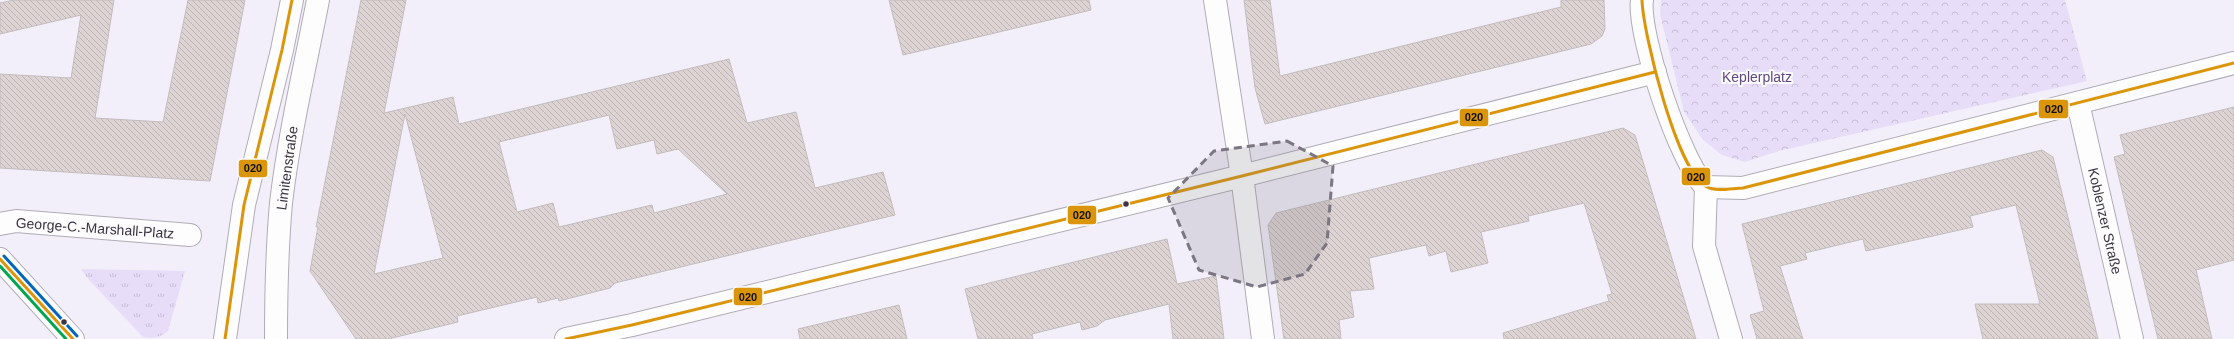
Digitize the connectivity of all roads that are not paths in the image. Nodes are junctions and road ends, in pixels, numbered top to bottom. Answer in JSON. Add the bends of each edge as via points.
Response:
{"nodes":[{"id":1,"x":292,"y":0,"type":"edge"},
{"id":2,"x":318,"y":0,"type":"edge"},
{"id":3,"x":1215,"y":0,"type":"edge"},
{"id":4,"x":1642,"y":0,"type":"edge"},
{"id":5,"x":2234,"y":63,"type":"edge"},
{"id":6,"x":1655,"y":72,"type":"junction"},
{"id":7,"x":2078,"y":103,"type":"junction"},
{"id":8,"x":1242,"y":176,"type":"junction"},
{"id":9,"x":1706,"y":187,"type":"junction"},
{"id":10,"x":0,"y":224,"type":"edge"},
{"id":11,"x":190,"y":235,"type":"dead end"},
{"id":12,"x":0,"y":260,"type":"edge"},
{"id":13,"x":73,"y":339,"type":"edge"},
{"id":14,"x":225,"y":339,"type":"edge"},
{"id":15,"x":276,"y":339,"type":"edge"},
{"id":16,"x":566,"y":339,"type":"edge"},
{"id":17,"x":1263,"y":339,"type":"edge"},
{"id":18,"x":1731,"y":339,"type":"edge"},
{"id":19,"x":2132,"y":339,"type":"edge"}],
"edges":[{"from":1,"to":14,"type":"street","via":[[244,205]]},
{"from":2,"to":15,"type":"street","name":"Limitenstraße","via":[[291,138],[282,203],[276,274]]},
{"from":3,"to":8,"type":"street"},
{"from":4,"to":6,"type":"street","via":[[1644,27]]},
{"from":5,"to":7,"type":"street"},
{"from":6,"to":8,"type":"street"},
{"from":6,"to":9,"type":"street","via":[[1678,141],[1699,181]]},
{"from":7,"to":9,"type":"street","via":[[1743,188]]},
{"from":7,"to":19,"type":"street","name":"Koblenzer Straße"},
{"from":8,"to":16,"type":"street"},
{"from":8,"to":17,"type":"street"},
{"from":9,"to":18,"type":"street","via":[[1704,246]]},
{"from":10,"to":11,"type":"street","name":"George-C.-Marshall-Platz","via":[[16,222]]},
{"from":12,"to":13,"type":"street"}]}
